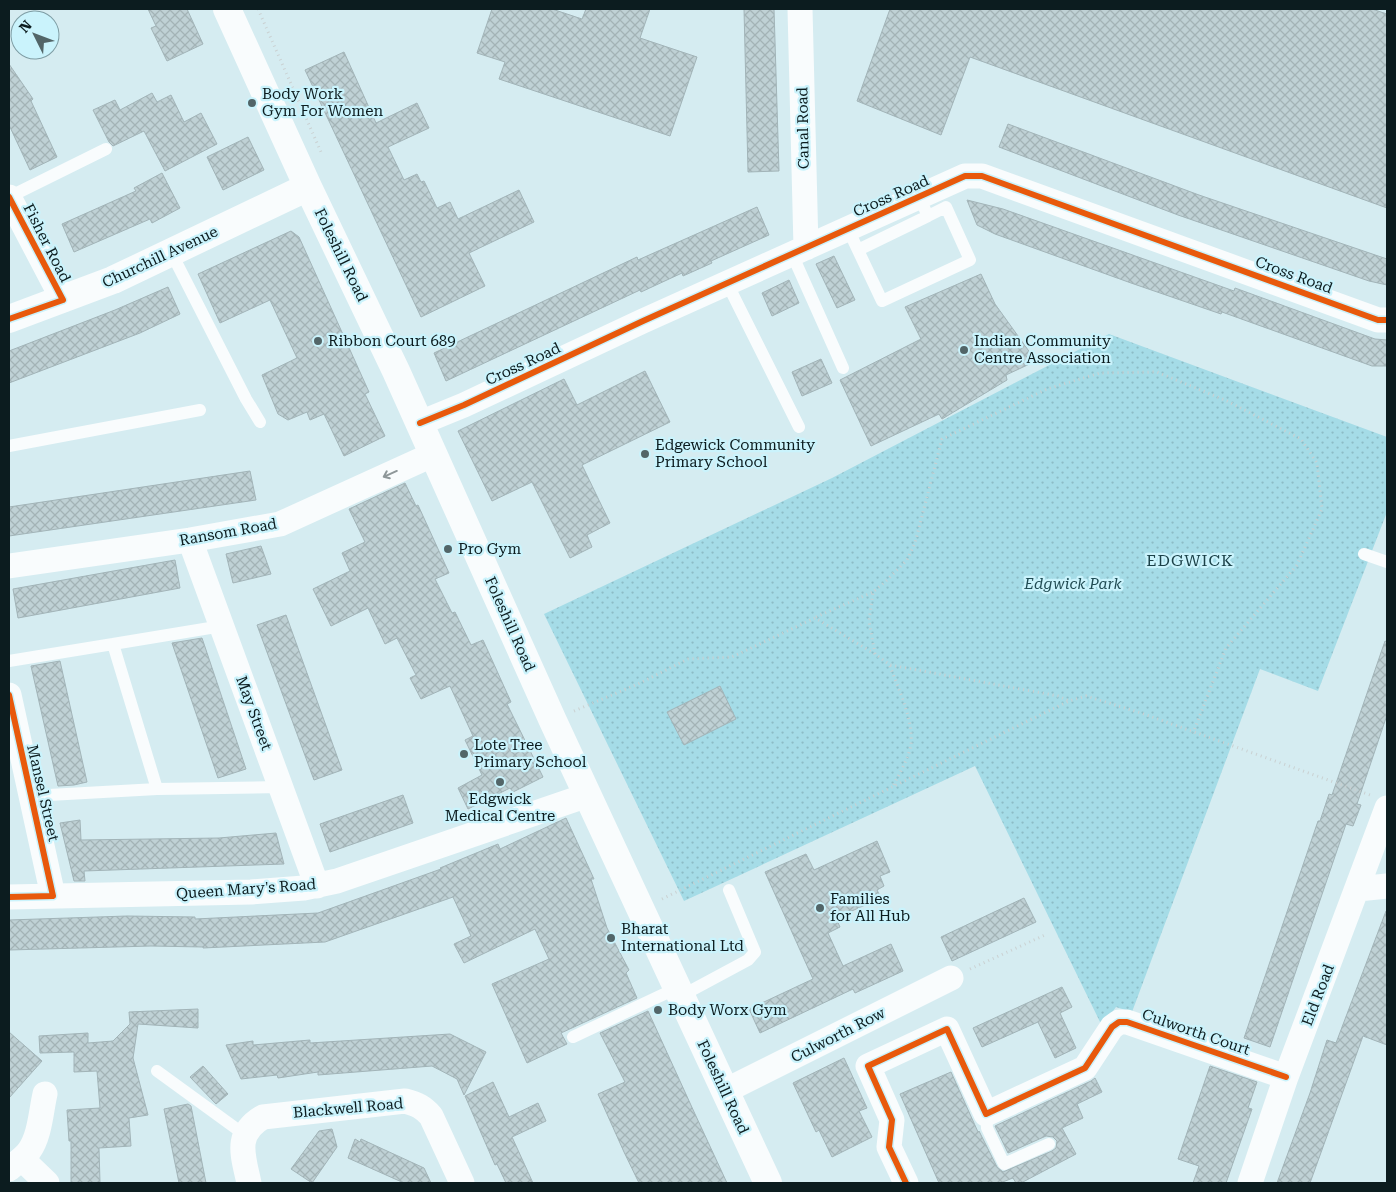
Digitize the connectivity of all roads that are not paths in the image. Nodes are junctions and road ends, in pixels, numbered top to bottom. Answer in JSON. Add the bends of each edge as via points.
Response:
{"nodes":[{"id":1,"x":227,"y":9,"type":"edge"},
{"id":2,"x":800,"y":9,"type":"edge"},
{"id":3,"x":106,"y":149,"type":"dead end"},
{"id":4,"x":308,"y":187,"type":"junction"},
{"id":5,"x":9,"y":197,"type":"edge"},
{"id":6,"x":923,"y":206,"type":"junction"},
{"id":7,"x":853,"y":240,"type":"junction"},
{"id":8,"x":799,"y":251,"type":"junction"},
{"id":9,"x":171,"y":252,"type":"junction"},
{"id":10,"x":728,"y":283,"type":"junction"},
{"id":11,"x":63,"y":300,"type":"junction"},
{"id":12,"x":9,"y":319,"type":"edge"},
{"id":13,"x":1387,"y":320,"type":"edge"},
{"id":14,"x":842,"y":368,"type":"dead end"},
{"id":15,"x":200,"y":410,"type":"dead end"},
{"id":16,"x":260,"y":422,"type":"dead end"},
{"id":17,"x":420,"y":423,"type":"junction"},
{"id":18,"x":799,"y":427,"type":"dead end"},
{"id":19,"x":9,"y":446,"type":"edge"},
{"id":20,"x":434,"y":454,"type":"junction"},
{"id":21,"x":190,"y":540,"type":"junction"},
{"id":22,"x":1364,"y":554,"type":"dead end"},
{"id":23,"x":1387,"y":562,"type":"edge"},
{"id":24,"x":9,"y":566,"type":"edge"},
{"id":25,"x":222,"y":626,"type":"junction"},
{"id":26,"x":113,"y":644,"type":"junction"},
{"id":27,"x":9,"y":661,"type":"edge"},
{"id":28,"x":9,"y":695,"type":"edge"},
{"id":29,"x":281,"y":787,"type":"junction"},
{"id":30,"x":157,"y":789,"type":"junction"},
{"id":31,"x":588,"y":795,"type":"junction"},
{"id":32,"x":31,"y":796,"type":"junction"},
{"id":33,"x":1380,"y":802,"type":"edge"},
{"id":34,"x":317,"y":886,"type":"junction"},
{"id":35,"x":1387,"y":886,"type":"edge"},
{"id":36,"x":1358,"y":889,"type":"junction"},
{"id":37,"x":729,"y":890,"type":"dead end"},
{"id":38,"x":54,"y":896,"type":"junction"},
{"id":39,"x":9,"y":897,"type":"edge"},
{"id":40,"x":951,"y":978,"type":"road end"},
{"id":41,"x":679,"y":992,"type":"junction"},
{"id":42,"x":573,"y":1037,"type":"dead end"},
{"id":43,"x":157,"y":1071,"type":"dead end"},
{"id":44,"x":1286,"y":1077,"type":"junction"},
{"id":45,"x":725,"y":1091,"type":"junction"},
{"id":46,"x":44,"y":1094,"type":"dead end"},
{"id":47,"x":986,"y":1114,"type":"junction"},
{"id":48,"x":245,"y":1135,"type":"junction"},
{"id":49,"x":1049,"y":1144,"type":"dead end"},
{"id":50,"x":15,"y":1164,"type":"edge"},
{"id":51,"x":47,"y":1183,"type":"edge"},
{"id":52,"x":248,"y":1183,"type":"edge"},
{"id":53,"x":462,"y":1183,"type":"edge"},
{"id":54,"x":768,"y":1183,"type":"edge"},
{"id":55,"x":906,"y":1183,"type":"edge"},
{"id":56,"x":1250,"y":1183,"type":"edge"}],
"edges":[{"from":1,"to":4,"type":"main road","name":"Foleshill Road"},
{"from":2,"to":8,"type":"street","name":"Canal Road"},
{"from":3,"to":5,"type":"lane"},
{"from":4,"to":9,"type":"main road","name":"Churchill Avenue"},
{"from":4,"to":17,"type":"main road","name":"Foleshill Road"},
{"from":5,"to":11,"type":"street","name":"Fisher Road"},
{"from":6,"to":7,"type":"street","name":"Cross Road"},
{"from":6,"to":7,"type":"lane","via":[[946,207],[970,260],[882,301]]},
{"from":6,"to":13,"type":"street","name":"Cross Road","via":[[965,176],[982,176],[1378,320]]},
{"from":7,"to":8,"type":"street","name":"Cross Road"},
{"from":8,"to":10,"type":"street","name":"Cross Road"},
{"from":8,"to":14,"type":"lane"},
{"from":9,"to":11,"type":"main road","name":"Churchill Avenue"},
{"from":9,"to":16,"type":"lane"},
{"from":10,"to":17,"type":"street","name":"Cross Road"},
{"from":10,"to":18,"type":"lane"},
{"from":11,"to":12,"type":"main road","name":"Churchill Avenue"},
{"from":15,"to":19,"type":"lane"},
{"from":17,"to":20,"type":"main road","name":"Foleshill Road"},
{"from":20,"to":21,"type":"street","name":"Ransom Road","one_way":true,"via":[[280,524]]},
{"from":20,"to":31,"type":"main road","name":"Foleshill Road"},
{"from":21,"to":24,"type":"street","name":"Ransom Road"},
{"from":21,"to":25,"type":"street","name":"May Street"},
{"from":22,"to":23,"type":"lane"},
{"from":25,"to":26,"type":"lane"},
{"from":25,"to":29,"type":"street","name":"May Street"},
{"from":26,"to":27,"type":"lane"},
{"from":26,"to":30,"type":"lane"},
{"from":28,"to":32,"type":"street","name":"Mansel Street"},
{"from":29,"to":30,"type":"lane"},
{"from":29,"to":34,"type":"street","name":"May Street"},
{"from":30,"to":32,"type":"lane"},
{"from":31,"to":34,"type":"street","name":"Queen Mary's Road"},
{"from":31,"to":41,"type":"main road","name":"Foleshill Road"},
{"from":32,"to":38,"type":"street","name":"Mansel Street"},
{"from":33,"to":36,"type":"street","name":"Eld Road"},
{"from":34,"to":38,"type":"street","name":"Queen Mary's Road","via":[[251,892]]},
{"from":35,"to":36,"type":"street"},
{"from":36,"to":44,"type":"street","name":"Eld Road"},
{"from":37,"to":41,"type":"lane","via":[[755,952],[748,960]]},
{"from":38,"to":39,"type":"street","name":"Queen Mary's Road"},
{"from":40,"to":45,"type":"street","name":"Culworth Row"},
{"from":41,"to":42,"type":"lane"},
{"from":41,"to":45,"type":"main road","name":"Foleshill Road"},
{"from":43,"to":48,"type":"lane"},
{"from":44,"to":47,"type":"street","name":"Culworth Court","via":[[1127,1022],[1119,1022],[1112,1027],[1085,1068]]},
{"from":44,"to":56,"type":"street","name":"Eld Road"},
{"from":45,"to":54,"type":"main road","name":"Foleshill Road"},
{"from":46,"to":50,"type":"street","via":[[30,1149]]},
{"from":47,"to":49,"type":"lane","via":[[987,1128],[1004,1164]]},
{"from":47,"to":55,"type":"street","via":[[947,1029],[868,1066],[892,1120],[889,1147]]},
{"from":48,"to":52,"type":"street","via":[[242,1153]]},
{"from":48,"to":53,"type":"street","name":"Blackwell Road","via":[[246,1130],[263,1116],[405,1101],[424,1108],[431,1116]]},
{"from":50,"to":51,"type":"street"}]}
